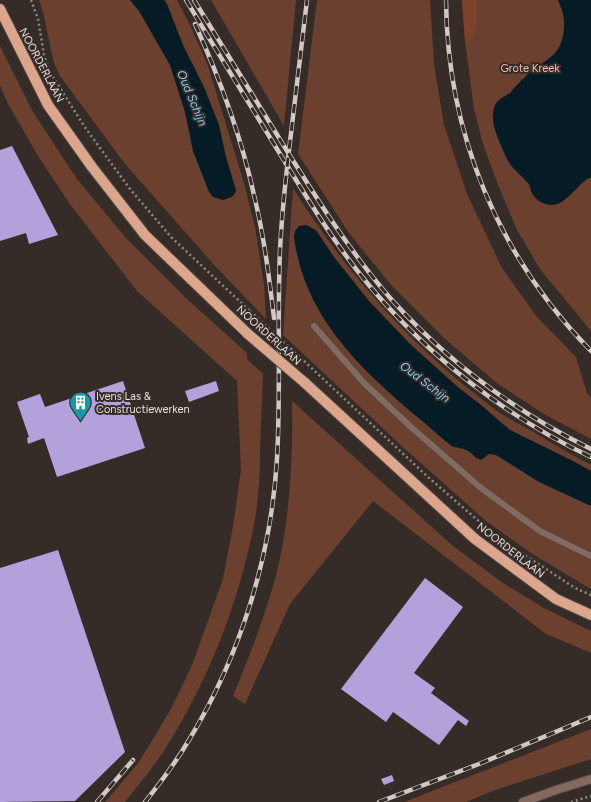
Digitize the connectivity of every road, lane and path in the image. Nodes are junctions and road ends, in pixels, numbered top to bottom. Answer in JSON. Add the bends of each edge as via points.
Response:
{"nodes":[{"id":1,"x":31,"y":0,"type":"edge"},
{"id":2,"x":0,"y":9,"type":"edge"},
{"id":3,"x":314,"y":326,"type":"dead end"},
{"id":4,"x":591,"y":556,"type":"edge"},
{"id":5,"x":591,"y":595,"type":"edge"},
{"id":6,"x":591,"y":615,"type":"edge"},
{"id":7,"x":591,"y":779,"type":"edge"},
{"id":8,"x":591,"y":796,"type":"edge"},
{"id":9,"x":523,"y":802,"type":"edge"},
{"id":10,"x":571,"y":802,"type":"edge"}],
"edges":[{"from":1,"to":5,"type":"path","bridge":true,"via":[[50,72],[84,126],[130,189],[171,237],[428,477],[497,537]]},
{"from":2,"to":6,"type":"main road","name":"NOORDERLAAN","bridge":true,"via":[[48,104],[92,167],[145,235],[248,334],[475,539],[556,599]]},
{"from":3,"to":4,"type":"lane","via":[[364,383],[481,488],[540,531]]},
{"from":7,"to":9,"type":"street"},
{"from":8,"to":10,"type":"path"}]}
